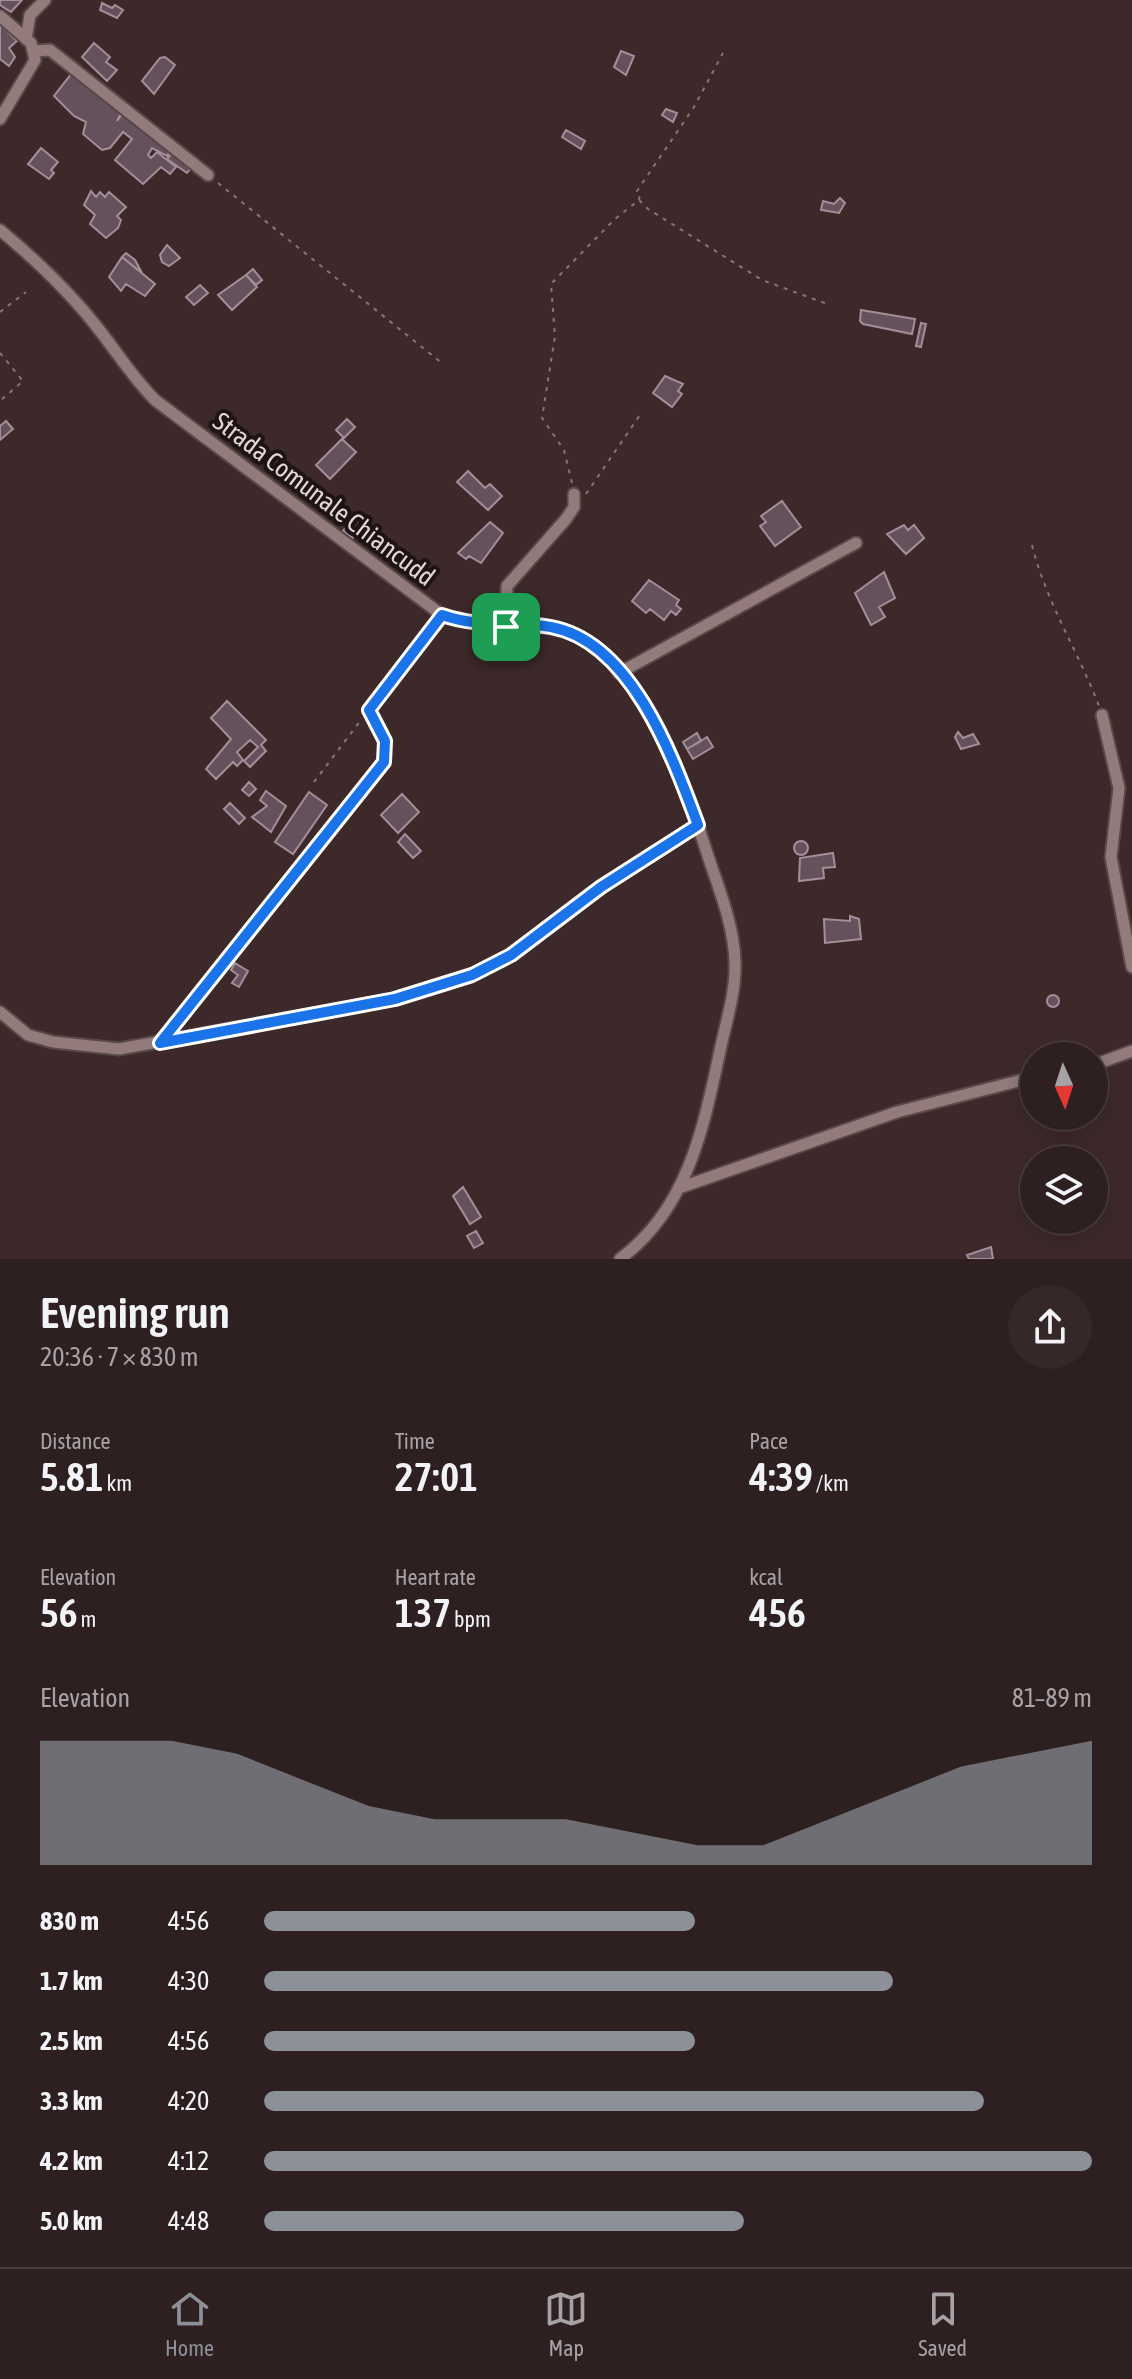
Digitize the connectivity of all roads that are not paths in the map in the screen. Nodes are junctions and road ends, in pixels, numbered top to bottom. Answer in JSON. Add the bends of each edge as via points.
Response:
{"nodes":[{"id":1,"x":45,"y":0,"type":"edge"},
{"id":2,"x":0,"y":16,"type":"edge"},
{"id":3,"x":26,"y":39,"type":"junction"},
{"id":4,"x":35,"y":51,"type":"junction"},
{"id":5,"x":0,"y":119,"type":"edge"},
{"id":6,"x":208,"y":175,"type":"road end"},
{"id":7,"x":0,"y":230,"type":"edge"},
{"id":8,"x":574,"y":500,"type":"road end"},
{"id":9,"x":856,"y":543,"type":"dead end"},
{"id":10,"x":442,"y":615,"type":"junction"},
{"id":11,"x":506,"y":627,"type":"junction"},
{"id":12,"x":619,"y":673,"type":"junction"},
{"id":13,"x":1102,"y":715,"type":"road end"},
{"id":14,"x":698,"y":825,"type":"junction"},
{"id":15,"x":276,"y":898,"type":"road end"},
{"id":16,"x":1132,"y":967,"type":"edge"},
{"id":17,"x":0,"y":1012,"type":"edge"},
{"id":18,"x":1132,"y":1051,"type":"edge"},
{"id":19,"x":1108,"y":1060,"type":"edge"},
{"id":20,"x":1020,"y":1081,"type":"edge"},
{"id":21,"x":679,"y":1188,"type":"junction"},
{"id":22,"x":620,"y":1259,"type":"edge"}],
"edges":[{"from":1,"to":3,"type":"street","via":[[30,15]]},
{"from":2,"to":3,"type":"street"},
{"from":3,"to":4,"type":"street"},
{"from":4,"to":5,"type":"street","via":[[31,71]]},
{"from":4,"to":6,"type":"street","via":[[50,50]]},
{"from":7,"to":10,"type":"street","name":"Strada Comunale Chiancudd","via":[[55,276],[155,400]]},
{"from":8,"to":11,"type":"street","via":[[507,586]]},
{"from":9,"to":12,"type":"street"},
{"from":10,"to":11,"type":"street","name":"Strada Comunale Chiancudd"},
{"from":10,"to":15,"type":"street","via":[[369,710],[385,741],[384,762]]},
{"from":11,"to":12,"type":"street","name":"Strada Comunale Chiancudd","via":[[550,627],[572,634],[605,656]]},
{"from":12,"to":14,"type":"street","name":"Strada Comunale Chiancudd","via":[[653,718]]},
{"from":13,"to":16,"type":"street","via":[[1119,788],[1111,857]]},
{"from":14,"to":17,"type":"street","via":[[601,887],[511,955],[472,975],[395,999],[119,1049],[28,1035]]},
{"from":14,"to":21,"type":"street","name":"Strada Comunale Chiancudd","via":[[726,912],[734,973],[705,1122]]},
{"from":18,"to":19,"type":"street"},
{"from":20,"to":21,"type":"street","via":[[897,1112]]},
{"from":21,"to":22,"type":"street","name":"Strada Comunale Chiancudd","via":[[653,1230]]}]}
